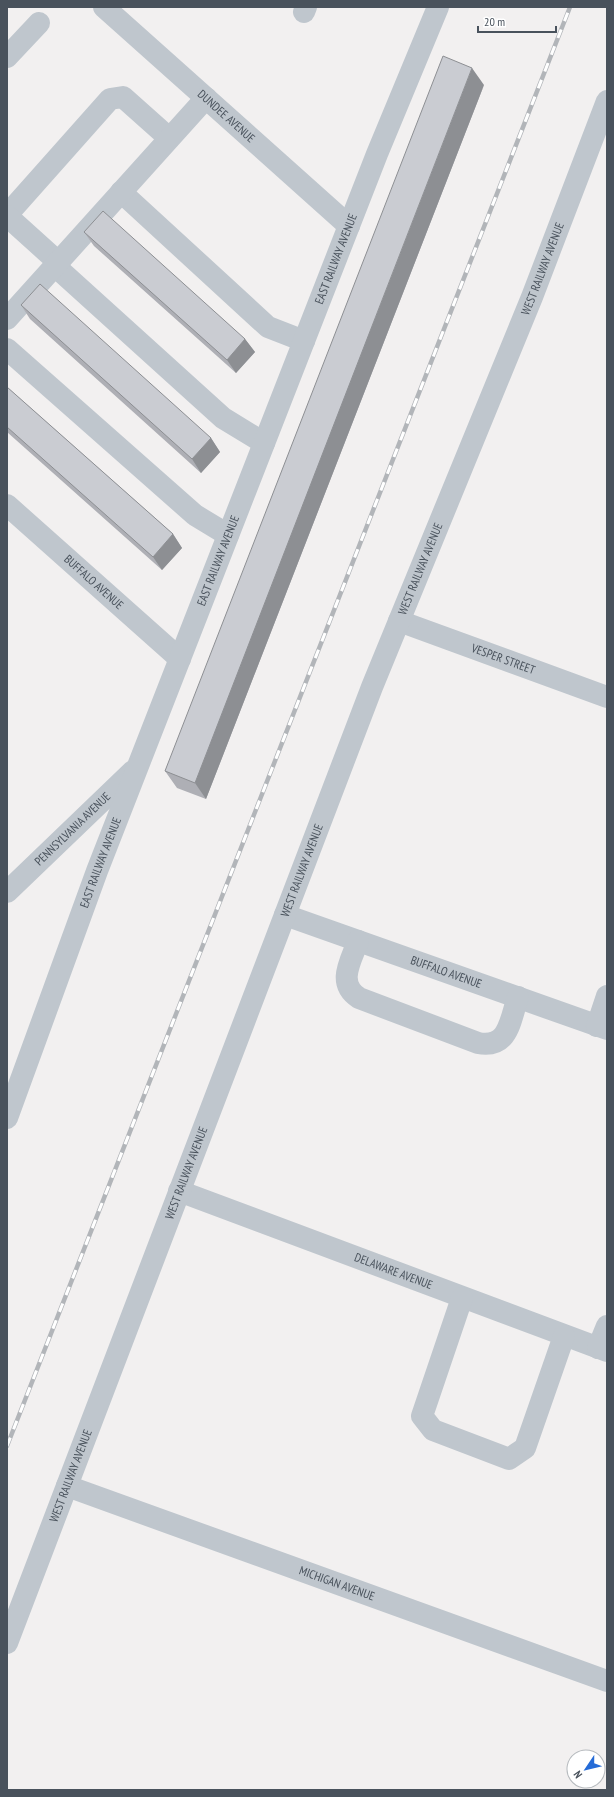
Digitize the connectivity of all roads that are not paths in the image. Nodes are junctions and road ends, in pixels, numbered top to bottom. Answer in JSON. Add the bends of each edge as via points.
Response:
{"nodes":[{"id":1,"x":104,"y":7,"type":"edge"},
{"id":2,"x":438,"y":7,"type":"edge"},
{"id":3,"x":39,"y":23,"type":"dead end"},
{"id":4,"x":7,"y":57,"type":"edge"},
{"id":5,"x":206,"y":98,"type":"junction"},
{"id":6,"x":605,"y":111,"type":"edge"},
{"id":7,"x":170,"y":138,"type":"junction"},
{"id":8,"x":121,"y":192,"type":"junction"},
{"id":9,"x":7,"y":216,"type":"edge"},
{"id":10,"x":349,"y":226,"type":"junction"},
{"id":11,"x":56,"y":264,"type":"junction"},
{"id":12,"x":8,"y":317,"type":"edge"},
{"id":13,"x":304,"y":341,"type":"junction"},
{"id":14,"x":7,"y":349,"type":"edge"},
{"id":15,"x":264,"y":443,"type":"junction"},
{"id":16,"x":7,"y":505,"type":"edge"},
{"id":17,"x":228,"y":535,"type":"junction"},
{"id":18,"x":399,"y":621,"type":"junction"},
{"id":19,"x":180,"y":659,"type":"junction"},
{"id":20,"x":607,"y":697,"type":"edge"},
{"id":21,"x":138,"y":767,"type":"junction"},
{"id":22,"x":7,"y":892,"type":"edge"},
{"id":23,"x":285,"y":915,"type":"junction"},
{"id":24,"x":358,"y":941,"type":"junction"},
{"id":25,"x":607,"y":996,"type":"edge"},
{"id":26,"x":518,"y":997,"type":"junction"},
{"id":27,"x":602,"y":1027,"type":"edge"},
{"id":28,"x":7,"y":1118,"type":"edge"},
{"id":29,"x":180,"y":1191,"type":"junction"},
{"id":30,"x":462,"y":1298,"type":"junction"},
{"id":31,"x":607,"y":1326,"type":"edge"},
{"id":32,"x":564,"y":1336,"type":"junction"},
{"id":33,"x":602,"y":1349,"type":"edge"},
{"id":34,"x":67,"y":1486,"type":"junction"},
{"id":35,"x":7,"y":1643,"type":"edge"},
{"id":36,"x":607,"y":1681,"type":"edge"}],
"edges":[{"from":1,"to":5,"type":"street","name":"DUNDEE AVENUE"},
{"from":2,"to":10,"type":"street","name":"EAST RAILWAY AVENUE"},
{"from":3,"to":4,"type":"street"},
{"from":5,"to":7,"type":"street"},
{"from":5,"to":10,"type":"street","name":"DUNDEE AVENUE"},
{"from":6,"to":18,"type":"street","name":"WEST RAILWAY AVENUE"},
{"from":7,"to":8,"type":"street"},
{"from":7,"to":9,"type":"street","via":[[123,97],[110,99]]},
{"from":8,"to":11,"type":"street"},
{"from":8,"to":13,"type":"street","via":[[268,327]]},
{"from":9,"to":11,"type":"street"},
{"from":10,"to":13,"type":"street","name":"EAST RAILWAY AVENUE"},
{"from":11,"to":12,"type":"street"},
{"from":11,"to":15,"type":"street","via":[[222,418]]},
{"from":13,"to":15,"type":"street","name":"EAST RAILWAY AVENUE"},
{"from":14,"to":17,"type":"street","via":[[194,515]]},
{"from":15,"to":17,"type":"street","name":"EAST RAILWAY AVENUE"},
{"from":16,"to":19,"type":"street","name":"BUFFALO AVENUE"},
{"from":17,"to":19,"type":"street","name":"EAST RAILWAY AVENUE"},
{"from":18,"to":20,"type":"street","name":"VESPER STREET"},
{"from":18,"to":23,"type":"street","name":"WEST RAILWAY AVENUE"},
{"from":19,"to":21,"type":"street","name":"EAST RAILWAY AVENUE"},
{"from":21,"to":22,"type":"street","name":"PENNSYLVANIA AVENUE"},
{"from":21,"to":28,"type":"street","name":"EAST RAILWAY AVENUE","via":[[97,871]]},
{"from":23,"to":24,"type":"street","name":"BUFFALO AVENUE"},
{"from":23,"to":29,"type":"street","name":"WEST RAILWAY AVENUE"},
{"from":24,"to":26,"type":"street","name":"BUFFALO AVENUE"},
{"from":24,"to":26,"type":"street","via":[[346,973],[346,980],[352,993],[359,998],[478,1043],[493,1043],[502,1039],[507,1032]]},
{"from":25,"to":27,"type":"street"},
{"from":26,"to":27,"type":"street","name":"BUFFALO AVENUE"},
{"from":29,"to":30,"type":"street","name":"DELAWARE AVENUE"},
{"from":29,"to":34,"type":"street","name":"WEST RAILWAY AVENUE"},
{"from":30,"to":32,"type":"street","name":"DELAWARE AVENUE"},
{"from":30,"to":32,"type":"street","via":[[422,1416],[433,1430],[502,1456],[509,1458],[524,1448]]},
{"from":31,"to":33,"type":"street"},
{"from":32,"to":33,"type":"street","name":"DELAWARE AVENUE"},
{"from":34,"to":35,"type":"street","name":"WEST RAILWAY AVENUE"},
{"from":34,"to":36,"type":"street","name":"MICHIGAN AVENUE"}]}
